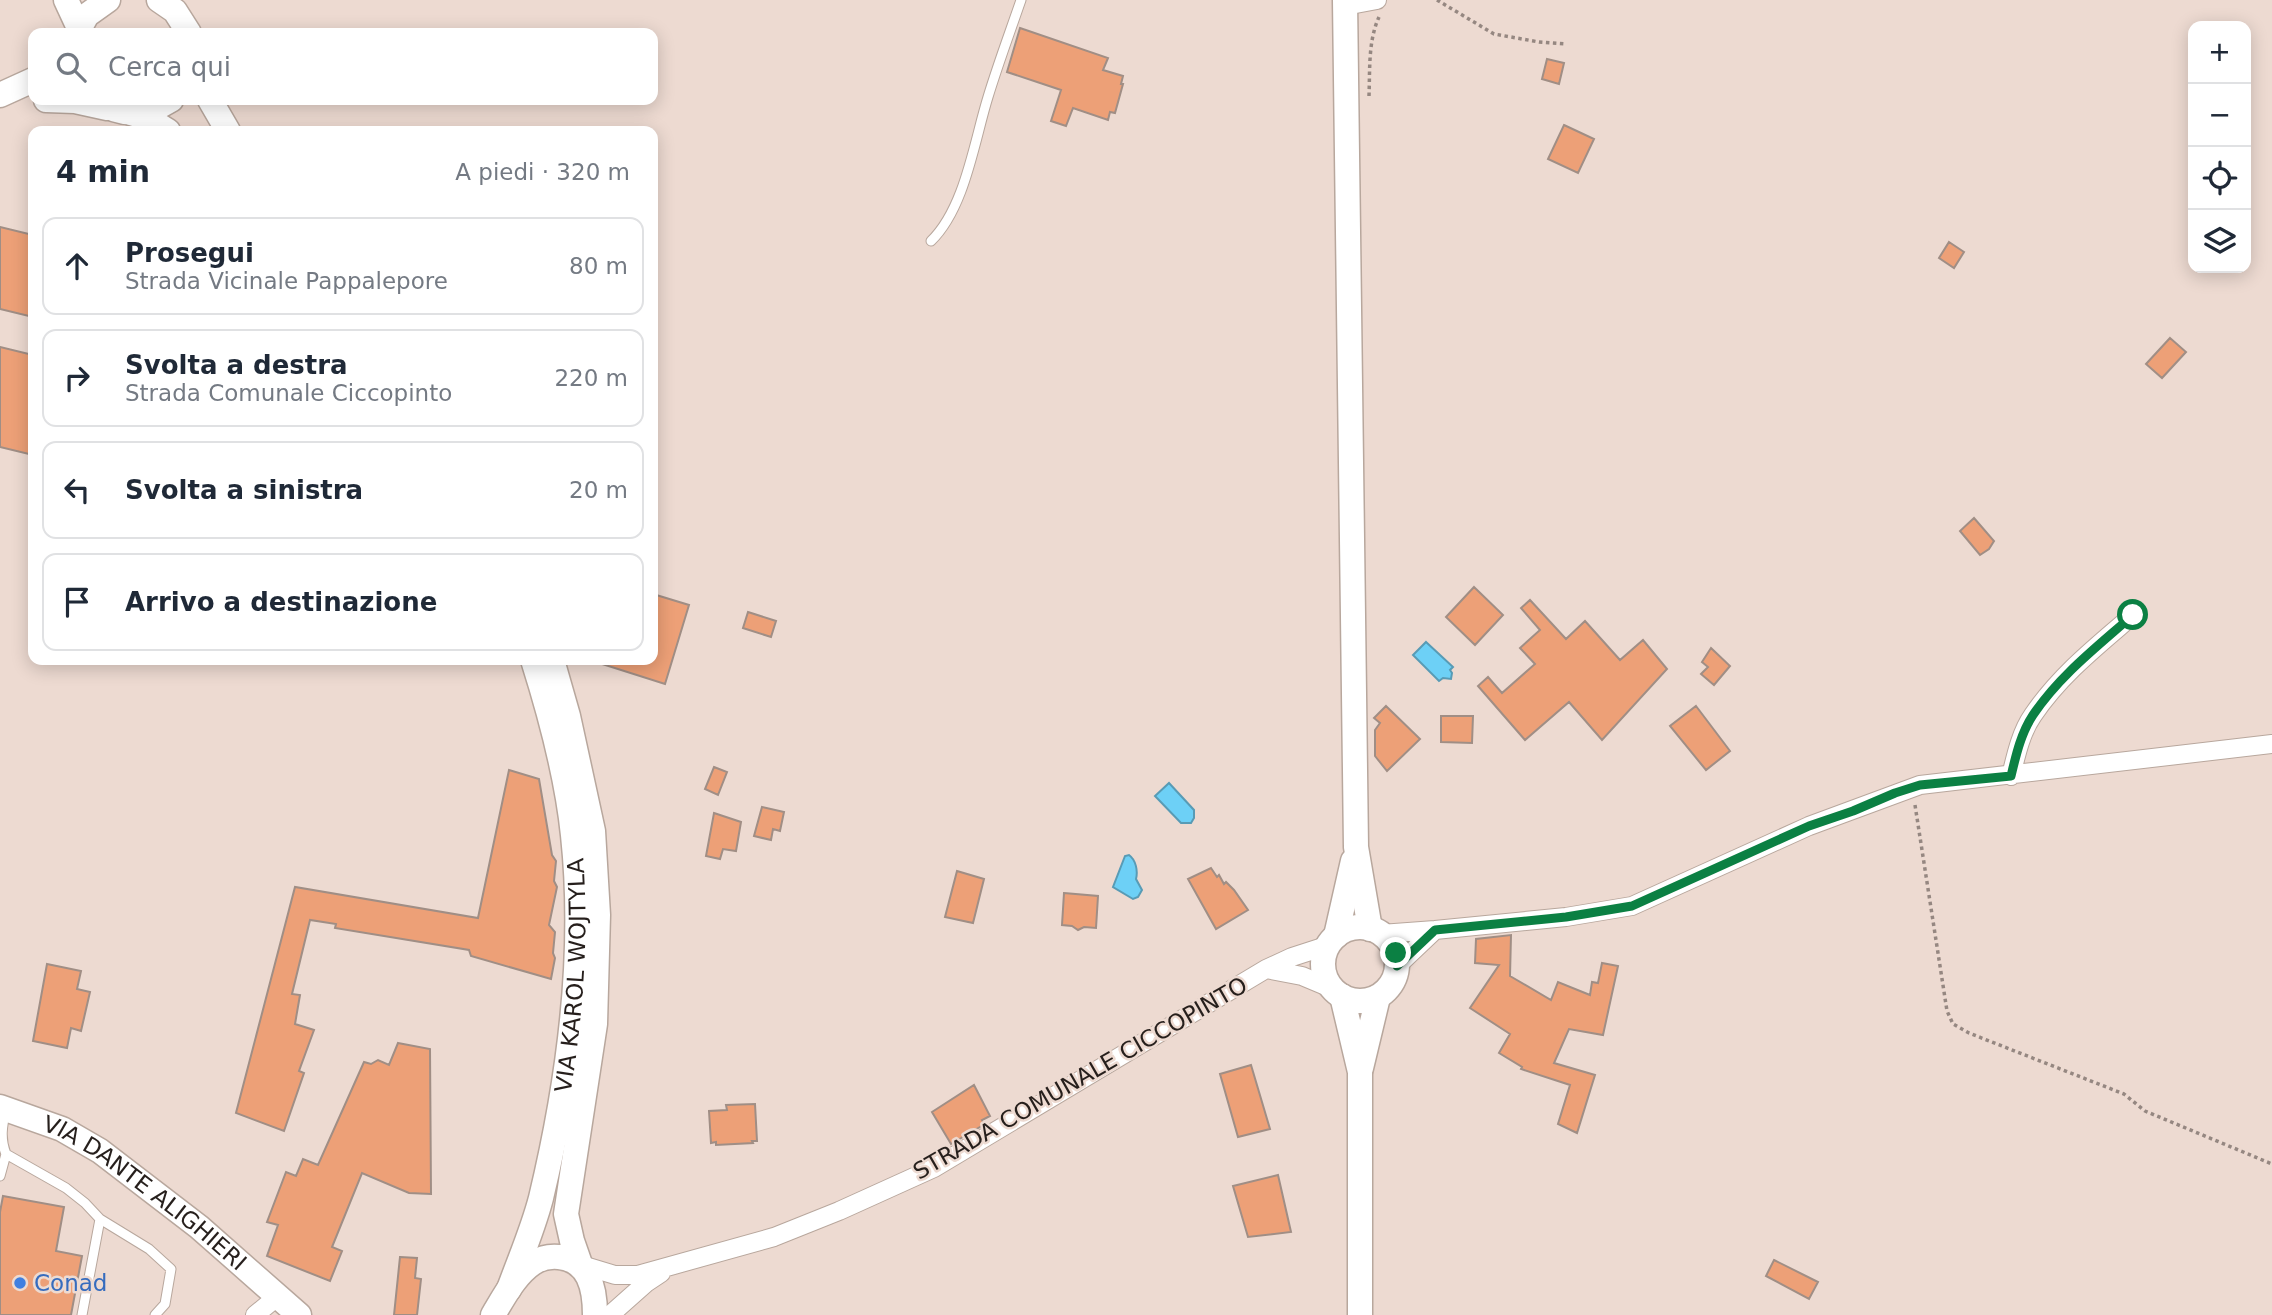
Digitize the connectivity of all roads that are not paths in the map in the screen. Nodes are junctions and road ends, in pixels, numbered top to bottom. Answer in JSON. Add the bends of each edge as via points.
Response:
{"nodes":[{"id":1,"x":66,"y":0,"type":"edge"},
{"id":2,"x":108,"y":0,"type":"edge"},
{"id":3,"x":159,"y":0,"type":"edge"},
{"id":4,"x":190,"y":0,"type":"edge"},
{"id":5,"x":1021,"y":0,"type":"edge"},
{"id":6,"x":1345,"y":3,"type":"edge"},
{"id":7,"x":1379,"y":7,"type":"edge"},
{"id":8,"x":77,"y":28,"type":"edge"},
{"id":9,"x":80,"y":28,"type":"edge"},
{"id":10,"x":187,"y":28,"type":"edge"},
{"id":11,"x":190,"y":28,"type":"edge"},
{"id":12,"x":28,"y":83,"type":"edge"},
{"id":13,"x":0,"y":98,"type":"edge"},
{"id":14,"x":28,"y":100,"type":"edge"},
{"id":15,"x":162,"y":105,"type":"edge"},
{"id":16,"x":213,"y":105,"type":"edge"},
{"id":17,"x":111,"y":107,"type":"edge"},
{"id":18,"x":160,"y":126,"type":"edge"},
{"id":19,"x":225,"y":126,"type":"edge"},
{"id":20,"x":931,"y":241,"type":"dead end"},
{"id":21,"x":2133,"y":615,"type":"dead end"},
{"id":22,"x":535,"y":665,"type":"edge"},
{"id":23,"x":553,"y":665,"type":"edge"},
{"id":24,"x":2272,"y":744,"type":"edge"},
{"id":25,"x":2011,"y":776,"type":"junction"},
{"id":26,"x":1356,"y":847,"type":"junction"},
{"id":27,"x":1435,"y":930,"type":"junction"},
{"id":28,"x":1375,"y":931,"type":"junction"},
{"id":29,"x":1333,"y":941,"type":"junction"},
{"id":30,"x":1397,"y":966,"type":"junction"},
{"id":31,"x":1266,"y":969,"type":"junction"},
{"id":32,"x":1338,"y":993,"type":"junction"},
{"id":33,"x":1378,"y":997,"type":"junction"},
{"id":34,"x":1360,"y":1072,"type":"junction"},
{"id":35,"x":3,"y":1108,"type":"edge"},
{"id":36,"x":6,"y":1154,"type":"junction"},
{"id":37,"x":0,"y":1176,"type":"edge"},
{"id":38,"x":100,"y":1219,"type":"junction"},
{"id":39,"x":581,"y":1264,"type":"junction"},
{"id":40,"x":673,"y":1266,"type":"junction"},
{"id":41,"x":509,"y":1289,"type":"junction"},
{"id":42,"x":290,"y":1309,"type":"edge"},
{"id":43,"x":82,"y":1315,"type":"edge"},
{"id":44,"x":155,"y":1315,"type":"edge"},
{"id":45,"x":256,"y":1315,"type":"edge"},
{"id":46,"x":493,"y":1315,"type":"edge"},
{"id":47,"x":595,"y":1315,"type":"edge"},
{"id":48,"x":610,"y":1315,"type":"edge"},
{"id":49,"x":1360,"y":1315,"type":"edge"}],
"edges":[{"from":1,"to":8,"type":"street"},
{"from":2,"to":9,"type":"street","via":[[87,15]]},
{"from":3,"to":10,"type":"street","via":[[175,11]]},
{"from":4,"to":11,"type":"street"},
{"from":5,"to":20,"type":"lane","via":[[957,204]]},
{"from":6,"to":7,"type":"street"},
{"from":6,"to":26,"type":"street"},
{"from":12,"to":13,"type":"street"},
{"from":13,"to":14,"type":"street"},
{"from":15,"to":17,"type":"street","via":[[145,112]]},
{"from":16,"to":19,"type":"street"},
{"from":17,"to":18,"type":"street"},
{"from":21,"to":25,"type":"street","via":[[2065,675],[2032,716]]},
{"from":22,"to":41,"type":"street","name":"VIA KAROL WOJTYLA","via":[[563,771],[573,834],[577,971],[562,1092],[540,1200]]},
{"from":23,"to":39,"type":"street","name":"VIA KAROL WOJTYLA","via":[[593,831],[598,915],[595,1024],[566,1213]]},
{"from":24,"to":25,"type":"street"},
{"from":25,"to":27,"type":"street","via":[[1912,788],[1809,826],[1632,906]]},
{"from":26,"to":28,"type":"street"},
{"from":26,"to":29,"type":"street"},
{"from":27,"to":28,"type":"street"},
{"from":27,"to":30,"type":"street"},
{"from":28,"to":29,"type":"street","via":[[1358,927]]},
{"from":28,"to":30,"type":"street","via":[[1390,942]]},
{"from":29,"to":31,"type":"street","name":"STRADA COMUNALE CICCOPINTO"},
{"from":29,"to":32,"type":"street","via":[[1324,968],[1326,979]]},
{"from":30,"to":33,"type":"street","via":[[1395,978]]},
{"from":31,"to":32,"type":"street","via":[[1302,975]]},
{"from":31,"to":40,"type":"street","name":"STRADA COMUNALE CICCOPINTO","via":[[934,1168],[774,1237]]},
{"from":32,"to":33,"type":"street","via":[[1354,1001]]},
{"from":32,"to":34,"type":"street"},
{"from":33,"to":34,"type":"street"},
{"from":34,"to":49,"type":"street"},
{"from":35,"to":36,"type":"lane","via":[[1,1145]]},
{"from":35,"to":42,"type":"street","name":"VIA DANTE ALIGHIERI","via":[[62,1129],[100,1151],[198,1227]]},
{"from":36,"to":37,"type":"lane"},
{"from":36,"to":38,"type":"lane","via":[[49,1178]]},
{"from":38,"to":43,"type":"lane"},
{"from":38,"to":44,"type":"lane","via":[[149,1249],[171,1269],[165,1304]]},
{"from":39,"to":40,"type":"street","name":"STRADA COMUNALE CICCOPINTO","via":[[626,1276]]},
{"from":39,"to":41,"type":"street","via":[[569,1258],[544,1258],[524,1270]]},
{"from":39,"to":47,"type":"street","name":"VIA KAROL WOJTYLA","via":[[591,1286]]},
{"from":40,"to":48,"type":"street","name":"STRADA COMUNALE CICCOPINTO"},
{"from":41,"to":46,"type":"street"},
{"from":42,"to":45,"type":"street"}]}
